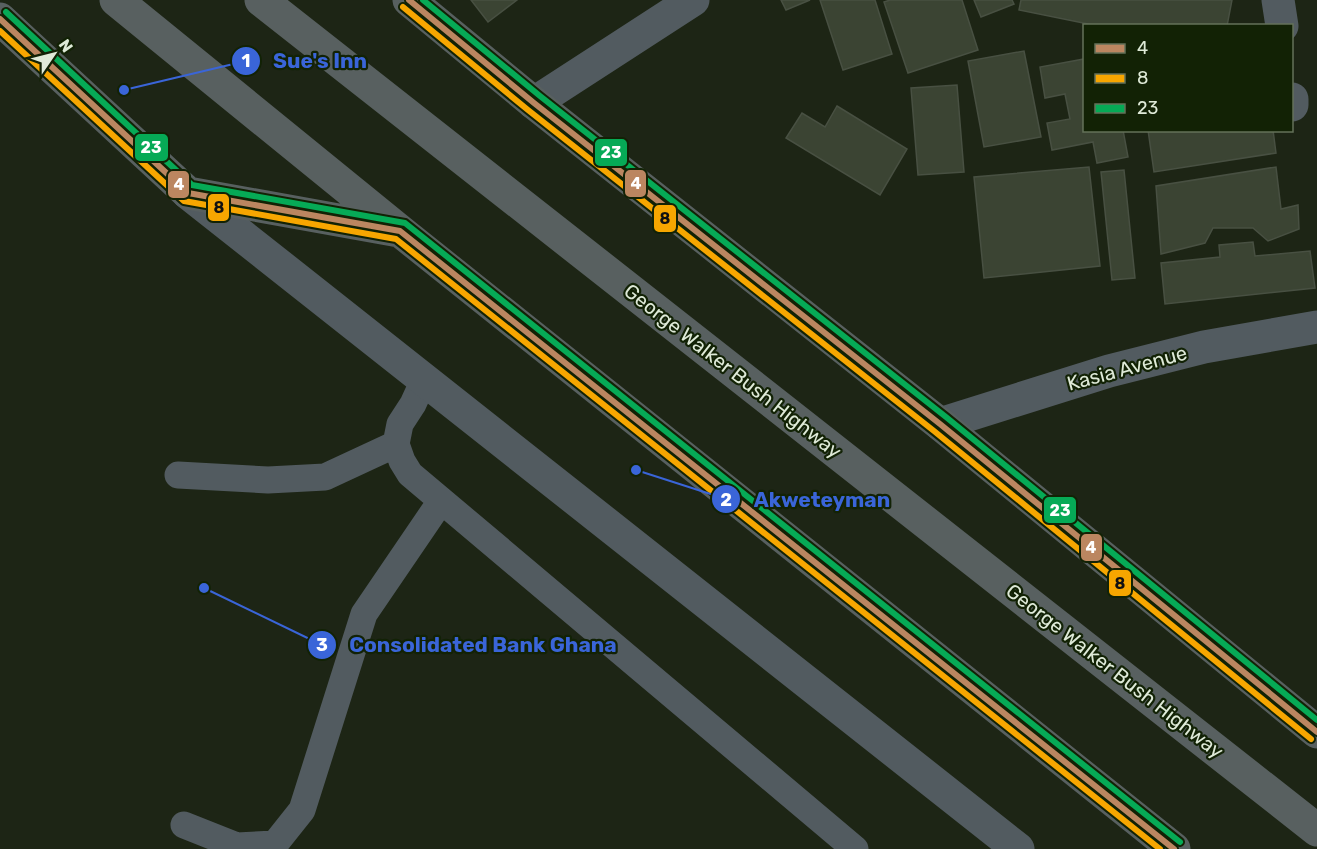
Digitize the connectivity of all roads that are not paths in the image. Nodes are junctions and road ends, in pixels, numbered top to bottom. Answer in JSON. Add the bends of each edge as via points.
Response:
{"nodes":[{"id":1,"x":116,"y":0,"type":"edge"},
{"id":2,"x":261,"y":0,"type":"edge"},
{"id":3,"x":409,"y":0,"type":"edge"},
{"id":4,"x":693,"y":0,"type":"edge"},
{"id":5,"x":1278,"y":0,"type":"edge"},
{"id":6,"x":0,"y":19,"type":"edge"},
{"id":7,"x":1282,"y":24,"type":"edge"},
{"id":8,"x":534,"y":102,"type":"junction"},
{"id":9,"x":188,"y":193,"type":"junction"},
{"id":10,"x":400,"y":231,"type":"junction"},
{"id":11,"x":1317,"y":327,"type":"edge"},
{"id":12,"x":424,"y":380,"type":"junction"},
{"id":13,"x":940,"y":424,"type":"junction"},
{"id":14,"x":396,"y":444,"type":"junction"},
{"id":15,"x":178,"y":475,"type":"dead end"},
{"id":16,"x":441,"y":501,"type":"junction"},
{"id":17,"x":1317,"y":732,"type":"edge"},
{"id":18,"x":184,"y":825,"type":"dead end"},
{"id":19,"x":1317,"y":830,"type":"edge"},
{"id":20,"x":855,"y":849,"type":"edge"},
{"id":21,"x":1018,"y":849,"type":"edge"},
{"id":22,"x":1174,"y":849,"type":"edge"}],
"edges":[{"from":1,"to":10,"type":"highway"},
{"from":2,"to":19,"type":"highway","name":"George Walker Bush Highway"},
{"from":3,"to":8,"type":"highway"},
{"from":4,"to":8,"type":"street"},
{"from":5,"to":7,"type":"street"},
{"from":6,"to":9,"type":"highway"},
{"from":8,"to":13,"type":"highway"},
{"from":9,"to":10,"type":"highway"},
{"from":9,"to":12,"type":"street"},
{"from":10,"to":22,"type":"highway"},
{"from":11,"to":13,"type":"street","name":"Kasia Avenue","via":[[1204,347],[1120,368]]},
{"from":12,"to":14,"type":"lane","via":[[400,424]]},
{"from":12,"to":21,"type":"street"},
{"from":13,"to":17,"type":"highway"},
{"from":14,"to":15,"type":"lane","via":[[325,477],[268,480]]},
{"from":14,"to":16,"type":"lane","via":[[410,474]]},
{"from":16,"to":18,"type":"lane","via":[[364,614],[302,810],[275,844],[237,846]]},
{"from":16,"to":20,"type":"lane"}]}
